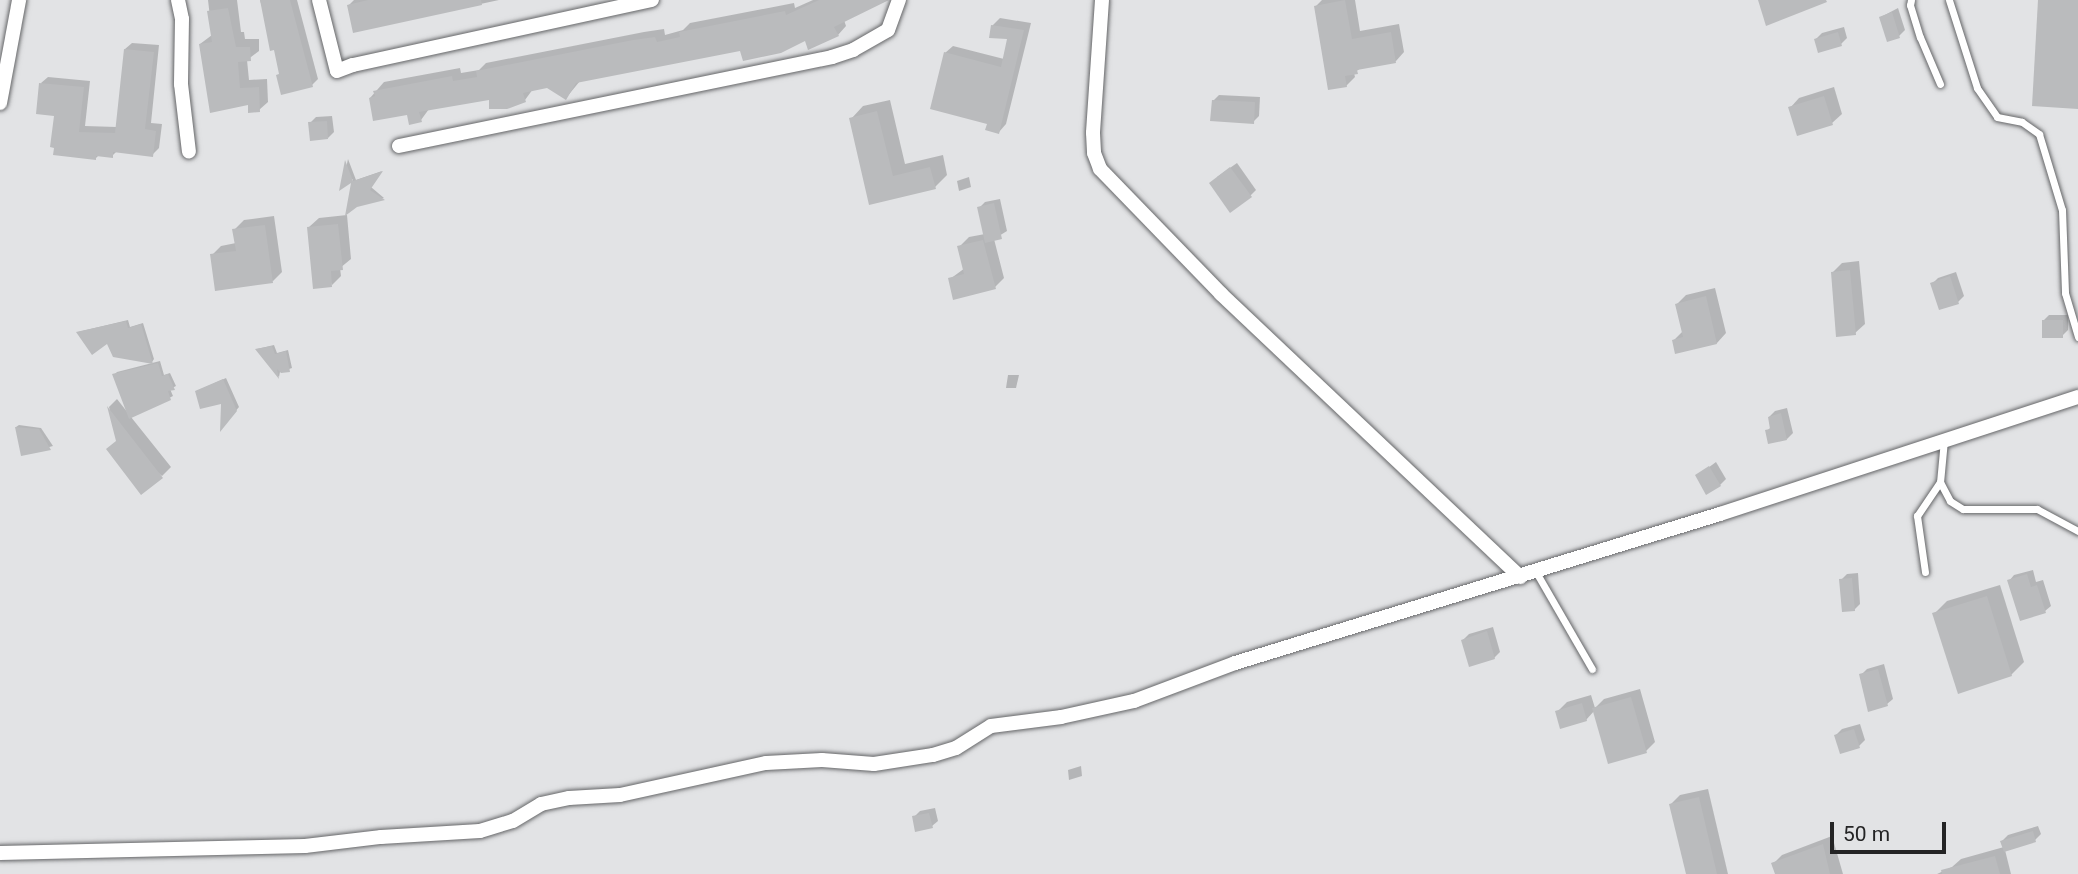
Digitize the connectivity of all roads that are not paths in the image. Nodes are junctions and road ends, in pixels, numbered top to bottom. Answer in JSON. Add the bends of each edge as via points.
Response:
{"nodes":[{"id":1,"x":19,"y":0,"type":"edge"},
{"id":2,"x":178,"y":0,"type":"edge"},
{"id":3,"x":319,"y":0,"type":"edge"},
{"id":4,"x":652,"y":0,"type":"edge"},
{"id":5,"x":899,"y":0,"type":"edge"},
{"id":6,"x":1102,"y":0,"type":"edge"},
{"id":7,"x":1911,"y":0,"type":"edge"},
{"id":8,"x":1949,"y":0,"type":"edge"},
{"id":9,"x":1940,"y":84,"type":"dead end"},
{"id":10,"x":0,"y":103,"type":"edge"},
{"id":11,"x":399,"y":146,"type":"dead end"},
{"id":12,"x":189,"y":152,"type":"dead end"},
{"id":13,"x":2078,"y":337,"type":"edge"},
{"id":14,"x":2078,"y":397,"type":"edge"},
{"id":15,"x":1944,"y":440,"type":"junction"},
{"id":16,"x":1940,"y":482,"type":"junction"},
{"id":17,"x":2078,"y":531,"type":"edge"},
{"id":18,"x":1536,"y":572,"type":"junction"},
{"id":19,"x":1925,"y":572,"type":"dead end"},
{"id":20,"x":1520,"y":577,"type":"junction"},
{"id":21,"x":1592,"y":669,"type":"dead end"},
{"id":22,"x":0,"y":853,"type":"edge"}],
"edges":[{"from":1,"to":10,"type":"street"},
{"from":2,"to":12,"type":"street"},
{"from":3,"to":4,"type":"street","via":[[337,71]]},
{"from":5,"to":11,"type":"street","via":[[888,30],[832,57]]},
{"from":6,"to":20,"type":"street","via":[[1093,133],[1100,169],[1221,294]]},
{"from":7,"to":9,"type":"lane","via":[[1920,37]]},
{"from":8,"to":13,"type":"lane","via":[[1977,88],[1997,117],[2022,122],[2039,134],[2062,210],[2064,293]]},
{"from":14,"to":15,"type":"street"},
{"from":15,"to":16,"type":"lane"},
{"from":15,"to":18,"type":"street"},
{"from":16,"to":17,"type":"lane","via":[[1950,501],[1963,509],[2037,509]]},
{"from":16,"to":19,"type":"lane","via":[[1917,516]]},
{"from":18,"to":20,"type":"street"},
{"from":18,"to":21,"type":"lane"},
{"from":20,"to":22,"type":"street","via":[[1235,663],[1134,701],[990,726],[956,748],[922,757],[874,764],[822,760],[766,763],[620,796],[541,804],[513,821],[480,831],[305,846]]}]}
